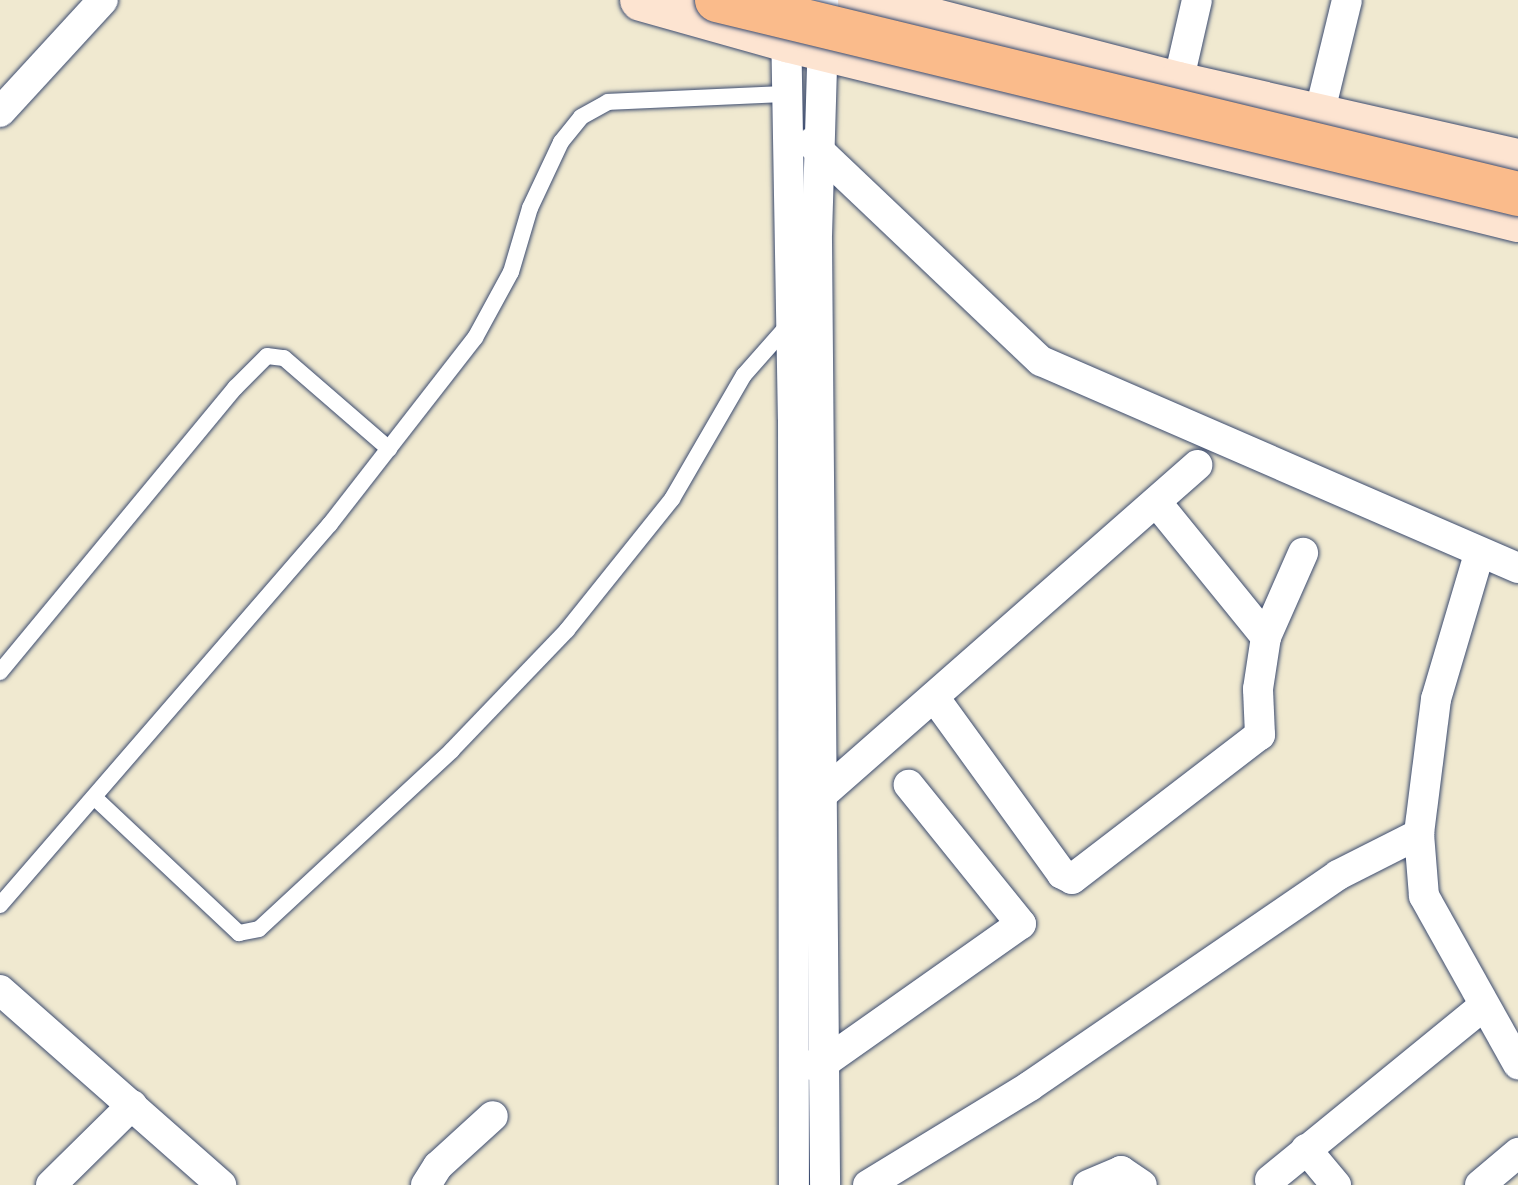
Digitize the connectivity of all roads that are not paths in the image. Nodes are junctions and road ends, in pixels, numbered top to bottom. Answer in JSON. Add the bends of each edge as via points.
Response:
{"nodes":[{"id":1,"x":103,"y":0,"type":"edge"},
{"id":2,"x":641,"y":0,"type":"edge"},
{"id":3,"x":717,"y":0,"type":"edge"},
{"id":4,"x":786,"y":0,"type":"edge"},
{"id":5,"x":824,"y":0,"type":"edge"},
{"id":6,"x":859,"y":0,"type":"edge"},
{"id":7,"x":1197,"y":0,"type":"edge"},
{"id":8,"x":1347,"y":0,"type":"edge"},
{"id":9,"x":805,"y":45,"type":"junction"},
{"id":10,"x":1178,"y":83,"type":"junction"},
{"id":11,"x":786,"y":108,"type":"junction"},
{"id":12,"x":0,"y":112,"type":"edge"},
{"id":13,"x":1319,"y":115,"type":"junction"},
{"id":14,"x":820,"y":150,"type":"junction"},
{"id":15,"x":1518,"y":160,"type":"edge"},
{"id":16,"x":1518,"y":194,"type":"edge"},
{"id":17,"x":1518,"y":221,"type":"edge"},
{"id":18,"x":791,"y":322,"type":"junction"},
{"id":19,"x":389,"y":449,"type":"junction"},
{"id":20,"x":1197,"y":465,"type":"dead end"},
{"id":21,"x":1157,"y":503,"type":"junction"},
{"id":22,"x":1303,"y":553,"type":"dead end"},
{"id":23,"x":1479,"y":554,"type":"junction"},
{"id":24,"x":1518,"y":568,"type":"edge"},
{"id":25,"x":1266,"y":637,"type":"junction"},
{"id":26,"x":792,"y":665,"type":"junction"},
{"id":27,"x":823,"y":666,"type":"junction"},
{"id":28,"x":0,"y":672,"type":"edge"},
{"id":29,"x":934,"y":697,"type":"junction"},
{"id":30,"x":909,"y":785,"type":"dead end"},
{"id":31,"x":824,"y":793,"type":"junction"},
{"id":32,"x":94,"y":797,"type":"junction"},
{"id":33,"x":1419,"y":834,"type":"junction"},
{"id":34,"x":0,"y":905,"type":"edge"},
{"id":35,"x":0,"y":990,"type":"edge"},
{"id":36,"x":1482,"y":1007,"type":"junction"},
{"id":37,"x":828,"y":1060,"type":"junction"},
{"id":38,"x":1518,"y":1064,"type":"edge"},
{"id":39,"x":795,"y":1070,"type":"junction"},
{"id":40,"x":132,"y":1105,"type":"junction"},
{"id":41,"x":493,"y":1116,"type":"dead end"},
{"id":42,"x":1306,"y":1149,"type":"junction"},
{"id":43,"x":1518,"y":1153,"type":"edge"},
{"id":44,"x":1270,"y":1180,"type":"dead end"},
{"id":45,"x":51,"y":1185,"type":"edge"},
{"id":46,"x":221,"y":1185,"type":"edge"},
{"id":47,"x":426,"y":1185,"type":"edge"},
{"id":48,"x":794,"y":1185,"type":"edge"},
{"id":49,"x":825,"y":1185,"type":"edge"},
{"id":50,"x":868,"y":1185,"type":"edge"},
{"id":51,"x":1088,"y":1185,"type":"edge"},
{"id":52,"x":1142,"y":1185,"type":"edge"},
{"id":53,"x":1336,"y":1185,"type":"edge"},
{"id":54,"x":1480,"y":1185,"type":"edge"}],
"edges":[{"from":1,"to":12,"type":"street"},
{"from":2,"to":9,"type":"street"},
{"from":3,"to":16,"type":"main road","bridge":true},
{"from":4,"to":9,"type":"street"},
{"from":5,"to":9,"type":"street"},
{"from":6,"to":10,"type":"street"},
{"from":7,"to":10,"type":"street"},
{"from":8,"to":13,"type":"street"},
{"from":9,"to":11,"type":"street"},
{"from":9,"to":14,"type":"street"},
{"from":9,"to":17,"type":"street"},
{"from":10,"to":13,"type":"street"},
{"from":11,"to":14,"type":"street"},
{"from":11,"to":18,"type":"street"},
{"from":11,"to":19,"type":"lane","via":[[608,102],[581,117],[561,142],[530,208],[511,272],[475,338]]},
{"from":13,"to":15,"type":"street"},
{"from":14,"to":23,"type":"street","via":[[1041,361],[1378,504]]},
{"from":14,"to":27,"type":"street"},
{"from":18,"to":26,"type":"street"},
{"from":18,"to":32,"type":"lane","via":[[744,375],[672,499],[567,630],[452,750],[259,929],[239,933]]},
{"from":19,"to":28,"type":"lane","via":[[284,358],[267,356]]},
{"from":19,"to":32,"type":"lane"},
{"from":20,"to":21,"type":"street"},
{"from":21,"to":25,"type":"street"},
{"from":21,"to":29,"type":"street"},
{"from":22,"to":25,"type":"street"},
{"from":23,"to":24,"type":"street"},
{"from":23,"to":33,"type":"street","via":[[1436,699]]},
{"from":25,"to":29,"type":"street","via":[[1258,689],[1260,735],[1253,744],[1072,879],[1062,874]]},
{"from":26,"to":27,"type":"street"},
{"from":26,"to":39,"type":"street"},
{"from":27,"to":31,"type":"street"},
{"from":29,"to":31,"type":"street"},
{"from":30,"to":37,"type":"street","via":[[1021,924]]},
{"from":31,"to":37,"type":"street"},
{"from":32,"to":34,"type":"lane"},
{"from":33,"to":36,"type":"street","via":[[1424,896]]},
{"from":33,"to":50,"type":"street","via":[[1338,875],[1030,1086]]},
{"from":35,"to":40,"type":"street"},
{"from":36,"to":38,"type":"street"},
{"from":36,"to":42,"type":"street"},
{"from":37,"to":39,"type":"street"},
{"from":37,"to":49,"type":"street"},
{"from":39,"to":48,"type":"street"},
{"from":40,"to":45,"type":"street"},
{"from":40,"to":46,"type":"street"},
{"from":41,"to":47,"type":"street","via":[[438,1166]]},
{"from":42,"to":44,"type":"street"},
{"from":42,"to":53,"type":"street"},
{"from":43,"to":54,"type":"street"},
{"from":51,"to":52,"type":"street","via":[[1121,1171]]}]}
